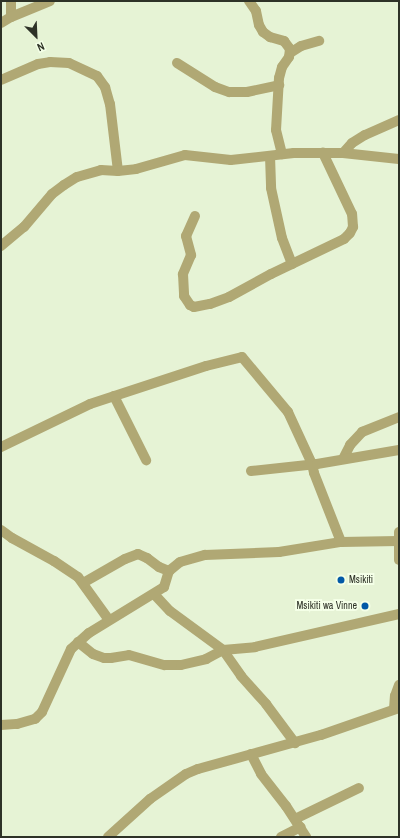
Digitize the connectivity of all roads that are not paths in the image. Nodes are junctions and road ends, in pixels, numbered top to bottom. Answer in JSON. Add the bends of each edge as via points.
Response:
{"nodes":[{"id":1,"x":10,"y":1,"type":"edge"},
{"id":2,"x":50,"y":1,"type":"edge"},
{"id":3,"x":249,"y":1,"type":"edge"},
{"id":4,"x":11,"y":17,"type":"junction"},
{"id":5,"x":1,"y":23,"type":"edge"},
{"id":6,"x":319,"y":42,"type":"dead end"},
{"id":7,"x":290,"y":53,"type":"junction"},
{"id":8,"x":177,"y":63,"type":"dead end"},
{"id":9,"x":1,"y":80,"type":"edge"},
{"id":10,"x":279,"y":85,"type":"junction"},
{"id":11,"x":399,"y":120,"type":"edge"},
{"id":12,"x":343,"y":152,"type":"junction"},
{"id":13,"x":323,"y":153,"type":"junction"},
{"id":14,"x":282,"y":154,"type":"junction"},
{"id":15,"x":270,"y":156,"type":"junction"},
{"id":16,"x":399,"y":159,"type":"edge"},
{"id":17,"x":118,"y":172,"type":"junction"},
{"id":18,"x":195,"y":216,"type":"dead end"},
{"id":19,"x":1,"y":246,"type":"edge"},
{"id":20,"x":292,"y":264,"type":"junction"},
{"id":21,"x":114,"y":396,"type":"junction"},
{"id":22,"x":399,"y":417,"type":"edge"},
{"id":23,"x":1,"y":447,"type":"edge"},
{"id":24,"x":399,"y":450,"type":"edge"},
{"id":25,"x":343,"y":459,"type":"junction"},
{"id":26,"x":146,"y":460,"type":"dead end"},
{"id":27,"x":312,"y":464,"type":"junction"},
{"id":28,"x":251,"y":471,"type":"dead end"},
{"id":29,"x":1,"y":530,"type":"edge"},
{"id":30,"x":398,"y":537,"type":"edge"},
{"id":31,"x":342,"y":542,"type":"junction"},
{"id":32,"x":399,"y":560,"type":"edge"},
{"id":33,"x":169,"y":571,"type":"junction"},
{"id":34,"x":84,"y":583,"type":"junction"},
{"id":35,"x":154,"y":594,"type":"junction"},
{"id":36,"x":399,"y":614,"type":"edge"},
{"id":37,"x":109,"y":620,"type":"junction"},
{"id":38,"x":78,"y":642,"type":"junction"},
{"id":39,"x":223,"y":650,"type":"junction"},
{"id":40,"x":399,"y":685,"type":"edge"},
{"id":41,"x":396,"y":708,"type":"edge"},
{"id":42,"x":1,"y":725,"type":"edge"},
{"id":43,"x":295,"y":743,"type":"junction"},
{"id":44,"x":250,"y":754,"type":"junction"},
{"id":45,"x":359,"y":788,"type":"dead end"},
{"id":46,"x":298,"y":823,"type":"junction"},
{"id":47,"x":108,"y":837,"type":"edge"},
{"id":48,"x":281,"y":837,"type":"edge"},
{"id":49,"x":306,"y":837,"type":"edge"}],
"edges":[{"from":1,"to":4,"type":"street"},
{"from":2,"to":4,"type":"street"},
{"from":3,"to":7,"type":"street","via":[[256,11],[263,32],[284,41]]},
{"from":4,"to":5,"type":"street"},
{"from":6,"to":7,"type":"street","via":[[302,46]]},
{"from":7,"to":10,"type":"street","via":[[280,73]]},
{"from":8,"to":10,"type":"street","via":[[215,87],[229,92],[246,92]]},
{"from":9,"to":17,"type":"street","via":[[38,64],[50,62],[69,63],[97,76],[105,87],[110,104]]},
{"from":10,"to":14,"type":"street","via":[[276,130]]},
{"from":11,"to":12,"type":"street","via":[[365,135]]},
{"from":12,"to":13,"type":"street"},
{"from":12,"to":16,"type":"street"},
{"from":13,"to":14,"type":"street"},
{"from":13,"to":20,"type":"street","via":[[352,214],[353,227],[344,239]]},
{"from":14,"to":15,"type":"street"},
{"from":15,"to":17,"type":"street","via":[[231,160],[185,154],[141,168]]},
{"from":15,"to":20,"type":"street","via":[[271,188],[282,238]]},
{"from":17,"to":19,"type":"street","via":[[109,170],[76,177],[52,194],[24,227]]},
{"from":18,"to":20,"type":"street","via":[[186,236],[191,255],[183,274],[184,296],[190,305],[199,307],[229,297]]},
{"from":21,"to":23,"type":"street","via":[[90,404]]},
{"from":21,"to":26,"type":"street"},
{"from":21,"to":27,"type":"street","via":[[242,357],[288,412]]},
{"from":22,"to":25,"type":"street","via":[[362,432],[350,445]]},
{"from":24,"to":25,"type":"street"},
{"from":25,"to":27,"type":"street"},
{"from":27,"to":28,"type":"street"},
{"from":27,"to":31,"type":"street"},
{"from":29,"to":34,"type":"street","via":[[69,570]]},
{"from":30,"to":31,"type":"street"},
{"from":30,"to":32,"type":"street"},
{"from":31,"to":33,"type":"street","via":[[279,552],[205,555],[180,562]]},
{"from":33,"to":34,"type":"street","via":[[138,554]]},
{"from":33,"to":35,"type":"street","via":[[164,587]]},
{"from":34,"to":37,"type":"street"},
{"from":35,"to":37,"type":"street"},
{"from":35,"to":39,"type":"street","via":[[170,611]]},
{"from":36,"to":39,"type":"street","via":[[254,647]]},
{"from":37,"to":38,"type":"street"},
{"from":38,"to":39,"type":"street","via":[[99,656],[111,658],[129,655],[168,666],[194,663]]},
{"from":38,"to":42,"type":"street","via":[[71,649],[42,712],[35,719]]},
{"from":39,"to":43,"type":"street"},
{"from":40,"to":41,"type":"street","via":[[395,696]]},
{"from":41,"to":43,"type":"street"},
{"from":43,"to":44,"type":"street"},
{"from":44,"to":46,"type":"street","via":[[260,774]]},
{"from":44,"to":47,"type":"street","via":[[198,769],[176,779]]},
{"from":45,"to":46,"type":"street"},
{"from":46,"to":48,"type":"street"},
{"from":46,"to":49,"type":"street"}]}
